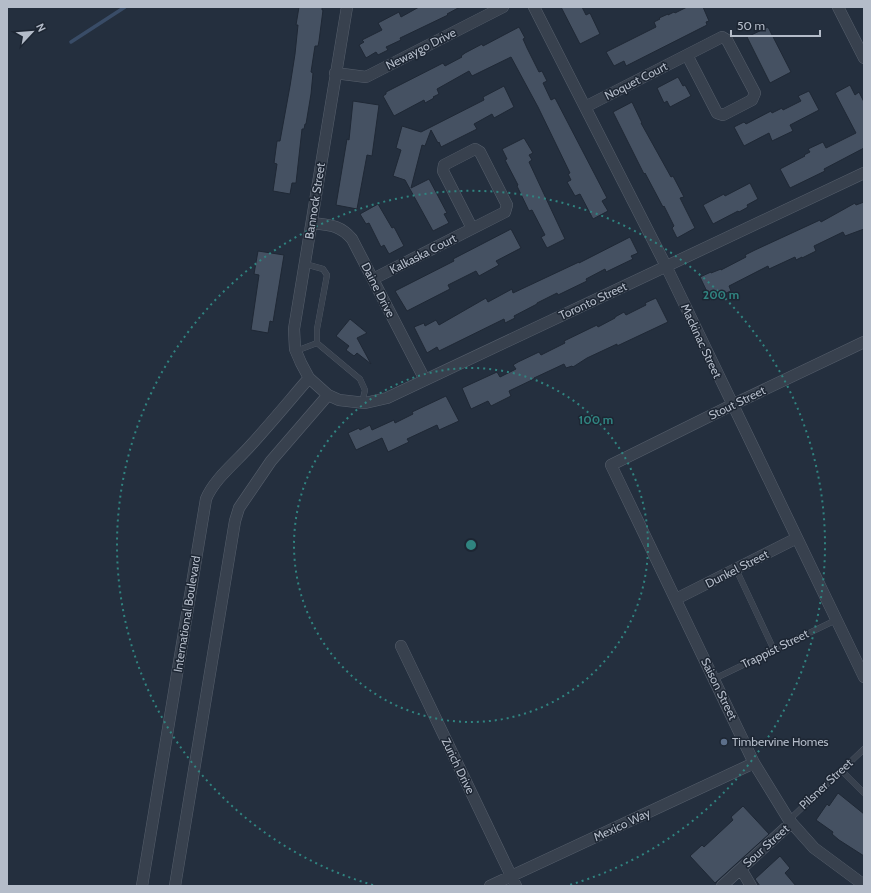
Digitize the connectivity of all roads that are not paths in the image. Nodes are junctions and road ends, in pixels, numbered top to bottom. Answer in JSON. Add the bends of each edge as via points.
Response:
{"nodes":[{"id":1,"x":347,"y":7,"type":"edge"},
{"id":2,"x":503,"y":7,"type":"edge"},
{"id":3,"x":534,"y":7,"type":"edge"},
{"id":4,"x":838,"y":7,"type":"edge"},
{"id":5,"x":687,"y":55,"type":"junction"},
{"id":6,"x":864,"y":58,"type":"edge"},
{"id":7,"x":335,"y":73,"type":"junction"},
{"id":8,"x":585,"y":107,"type":"junction"},
{"id":9,"x":864,"y":173,"type":"edge"},
{"id":10,"x":312,"y":222,"type":"junction"},
{"id":11,"x":472,"y":228,"type":"junction"},
{"id":12,"x":305,"y":264,"type":"junction"},
{"id":13,"x":666,"y":266,"type":"junction"},
{"id":14,"x":373,"y":279,"type":"junction"},
{"id":15,"x":317,"y":343,"type":"junction"},
{"id":16,"x":863,"y":346,"type":"edge"},
{"id":17,"x":296,"y":352,"type":"junction"},
{"id":18,"x":309,"y":378,"type":"junction"},
{"id":19,"x":424,"y":380,"type":"junction"},
{"id":20,"x":324,"y":391,"type":"junction"},
{"id":21,"x":362,"y":403,"type":"junction"},
{"id":22,"x":732,"y":405,"type":"junction"},
{"id":23,"x":611,"y":465,"type":"joint"},
{"id":24,"x":797,"y":538,"type":"junction"},
{"id":25,"x":736,"y":569,"type":"junction"},
{"id":26,"x":676,"y":599,"type":"junction"},
{"id":27,"x":836,"y":620,"type":"junction"},
{"id":28,"x":401,"y":646,"type":"dead end"},
{"id":29,"x":774,"y":650,"type":"junction"},
{"id":30,"x":864,"y":678,"type":"edge"},
{"id":31,"x":714,"y":679,"type":"junction"},
{"id":32,"x":864,"y":749,"type":"edge"},
{"id":33,"x":754,"y":763,"type":"junction"},
{"id":34,"x":841,"y":770,"type":"junction"},
{"id":35,"x":864,"y":793,"type":"edge"},
{"id":36,"x":790,"y":822,"type":"junction"},
{"id":37,"x":741,"y":869,"type":"junction"},
{"id":38,"x":513,"y":881,"type":"edge"},
{"id":39,"x":864,"y":885,"type":"edge"},
{"id":40,"x":142,"y":886,"type":"edge"},
{"id":41,"x":175,"y":886,"type":"edge"},
{"id":42,"x":490,"y":886,"type":"edge"},
{"id":43,"x":722,"y":886,"type":"edge"},
{"id":44,"x":751,"y":886,"type":"edge"}],
"edges":[{"from":1,"to":7,"type":"street","name":"Bannock Street"},
{"from":2,"to":7,"type":"street","name":"Newaygo Drive","via":[[366,77]]},
{"from":3,"to":8,"type":"street","name":"Mackinac Street"},
{"from":4,"to":6,"type":"street"},
{"from":5,"to":5,"type":"street","name":"Noquet Court","via":[[722,37],[727,40],[755,93],[752,100],[723,115],[717,113]]},
{"from":5,"to":8,"type":"street","name":"Noquet Court"},
{"from":7,"to":10,"type":"street","name":"Bannock Street"},
{"from":8,"to":13,"type":"street","name":"Mackinac Street"},
{"from":9,"to":13,"type":"street","name":"Toronto Street"},
{"from":10,"to":12,"type":"street","name":"Bannock Street"},
{"from":10,"to":14,"type":"street","name":"Daine Drive","via":[[336,226],[346,231]]},
{"from":11,"to":11,"type":"street","name":"Kalkaska Court","via":[[505,212],[507,205],[480,152],[475,149],[444,165],[443,171]]},
{"from":11,"to":14,"type":"street","name":"Kalkaska Court"},
{"from":12,"to":15,"type":"lane","via":[[323,269],[327,276],[317,329]]},
{"from":12,"to":17,"type":"street","name":"Bannock Street","via":[[294,329]]},
{"from":13,"to":19,"type":"street","name":"Toronto Street"},
{"from":13,"to":22,"type":"street","name":"Mackinac Street"},
{"from":14,"to":19,"type":"street","name":"Daine Drive"},
{"from":15,"to":17,"type":"lane"},
{"from":15,"to":21,"type":"lane","via":[[360,379],[365,390]]},
{"from":16,"to":22,"type":"street","name":"Stout Street"},
{"from":17,"to":18,"type":"street","name":"Bannock Street"},
{"from":18,"to":20,"type":"street","name":"Bannock Street"},
{"from":18,"to":40,"type":"street","name":"International Boulevard","via":[[209,492],[206,499]]},
{"from":19,"to":21,"type":"street","name":"Toronto Street","via":[[387,398]]},
{"from":20,"to":21,"type":"street","name":"Toronto Street","via":[[339,400]]},
{"from":20,"to":41,"type":"street","via":[[271,461],[239,508],[235,521]]},
{"from":22,"to":23,"type":"street","name":"Stout Street"},
{"from":22,"to":24,"type":"street","name":"Mackinac Street"},
{"from":23,"to":26,"type":"street","name":"Saison Street"},
{"from":24,"to":25,"type":"street","name":"Dunkel Street"},
{"from":24,"to":27,"type":"street","name":"Mackinac Street"},
{"from":25,"to":26,"type":"street","name":"Dunkel Street"},
{"from":25,"to":29,"type":"lane"},
{"from":26,"to":31,"type":"street","name":"Saison Street"},
{"from":27,"to":29,"type":"lane","name":"Trappist Street"},
{"from":27,"to":30,"type":"street","name":"Mackinac Street"},
{"from":28,"to":38,"type":"street","name":"Zurich Drive"},
{"from":29,"to":31,"type":"lane","name":"Trappist Street"},
{"from":31,"to":33,"type":"street","name":"Saison Street"},
{"from":32,"to":34,"type":"lane","name":"Pilsner Street"},
{"from":33,"to":36,"type":"street","name":"Saison Street"},
{"from":33,"to":38,"type":"street","name":"Mexico Way"},
{"from":34,"to":35,"type":"lane"},
{"from":34,"to":36,"type":"lane","name":"Pilsner Street"},
{"from":36,"to":37,"type":"street","name":"Sour Street"},
{"from":36,"to":39,"type":"street","name":"Saison Street","via":[[814,848]]},
{"from":37,"to":43,"type":"street","name":"Sour Street"},
{"from":37,"to":44,"type":"street"},
{"from":38,"to":42,"type":"street","name":"Mexico Way"}]}
